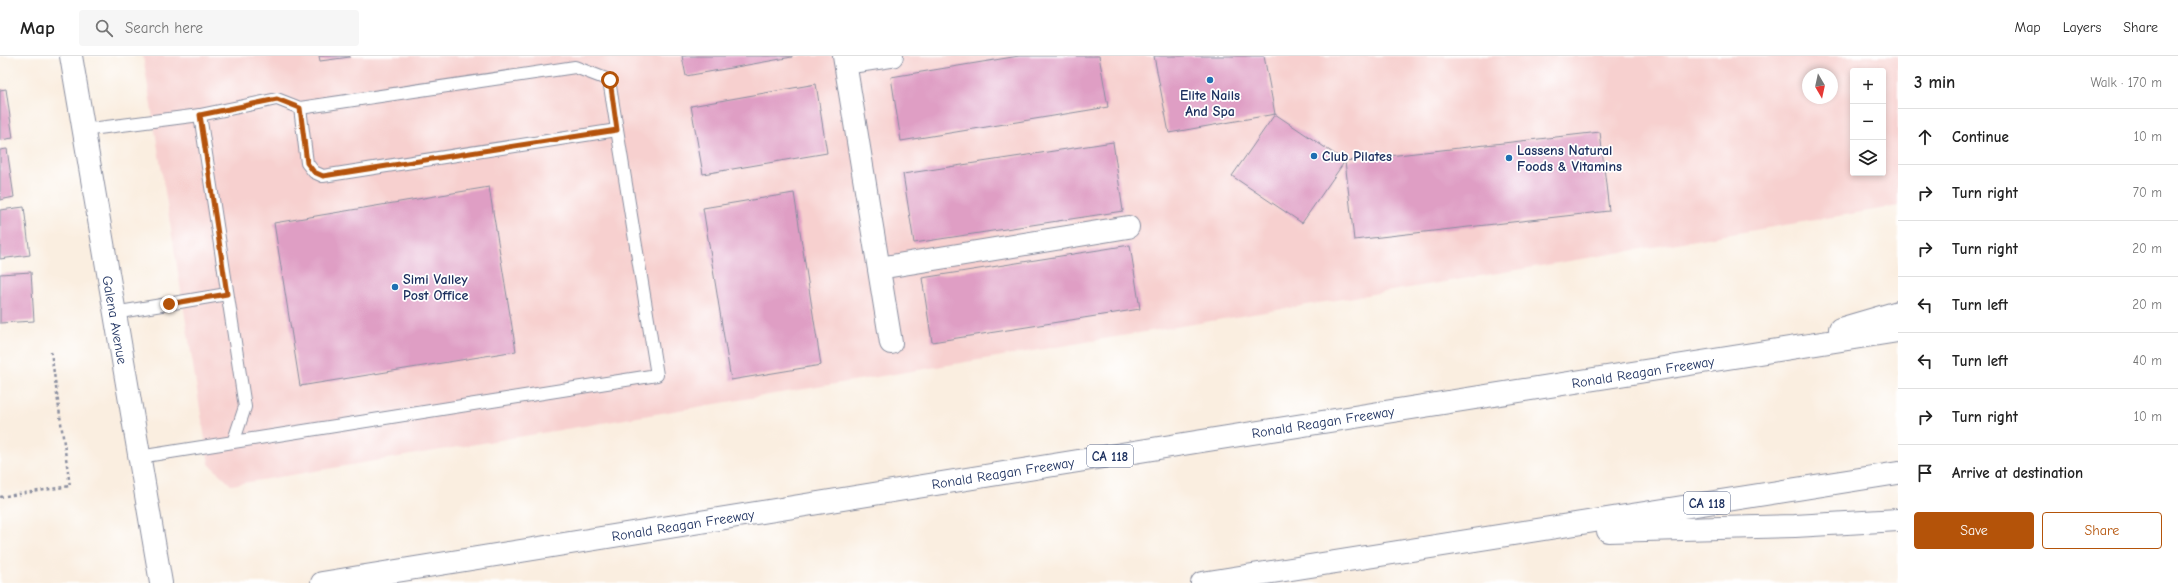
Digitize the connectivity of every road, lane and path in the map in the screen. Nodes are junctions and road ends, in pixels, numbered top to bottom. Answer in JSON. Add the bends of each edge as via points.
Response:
{"nodes":[{"id":1,"x":71,"y":56,"type":"edge"},
{"id":2,"x":892,"y":56,"type":"edge"},
{"id":3,"x":845,"y":60,"type":"edge"},
{"id":4,"x":300,"y":108,"type":"junction"},
{"id":5,"x":200,"y":115,"type":"junction"},
{"id":6,"x":83,"y":130,"type":"junction"},
{"id":7,"x":617,"y":130,"type":"junction"},
{"id":8,"x":1128,"y":227,"type":"dead end"},
{"id":9,"x":879,"y":268,"type":"junction"},
{"id":10,"x":227,"y":294,"type":"junction"},
{"id":11,"x":1898,"y":312,"type":"edge"},
{"id":12,"x":114,"y":313,"type":"junction"},
{"id":13,"x":1898,"y":331,"type":"edge"},
{"id":14,"x":891,"y":343,"type":"dead end"},
{"id":15,"x":51,"y":352,"type":"dead end"},
{"id":16,"x":1744,"y":356,"type":"junction"},
{"id":17,"x":234,"y":440,"type":"junction"},
{"id":18,"x":140,"y":456,"type":"junction"},
{"id":19,"x":1898,"y":473,"type":"edge"},
{"id":20,"x":0,"y":497,"type":"edge"},
{"id":21,"x":1898,"y":520,"type":"edge"},
{"id":22,"x":1516,"y":533,"type":"junction"},
{"id":23,"x":161,"y":583,"type":"edge"},
{"id":24,"x":322,"y":583,"type":"edge"},
{"id":25,"x":1202,"y":583,"type":"edge"}],
"edges":[{"from":1,"to":6,"type":"main road","name":"Galena Avenue"},
{"from":2,"to":3,"type":"main road"},
{"from":3,"to":9,"type":"main road"},
{"from":4,"to":5,"type":"lane","via":[[277,99]]},
{"from":4,"to":7,"type":"lane","via":[[575,67],[610,80]]},
{"from":4,"to":7,"type":"lane","via":[[307,163],[314,172],[323,176]]},
{"from":5,"to":6,"type":"lane"},
{"from":5,"to":10,"type":"lane"},
{"from":6,"to":12,"type":"main road","name":"Galena Avenue"},
{"from":7,"to":17,"type":"lane","via":[[656,375]]},
{"from":8,"to":9,"type":"main road"},
{"from":9,"to":14,"type":"main road"},
{"from":10,"to":12,"type":"lane"},
{"from":10,"to":17,"type":"lane","via":[[245,407]]},
{"from":11,"to":16,"type":"main road"},
{"from":12,"to":18,"type":"main road","name":"Galena Avenue"},
{"from":13,"to":16,"type":"main road","name":"Ronald Reagan Freeway","number":"CA 118"},
{"from":15,"to":20,"type":"path","via":[[70,486]]},
{"from":16,"to":24,"type":"main road","name":"Ronald Reagan Freeway","number":"CA 118","via":[[1186,443]]},
{"from":17,"to":18,"type":"lane"},
{"from":18,"to":23,"type":"main road","name":"Galena Avenue"},
{"from":19,"to":22,"type":"main road","number":"CA 118"},
{"from":21,"to":22,"type":"main road","via":[[1795,526]]},
{"from":22,"to":25,"type":"main road","number":"CA 118"}]}
